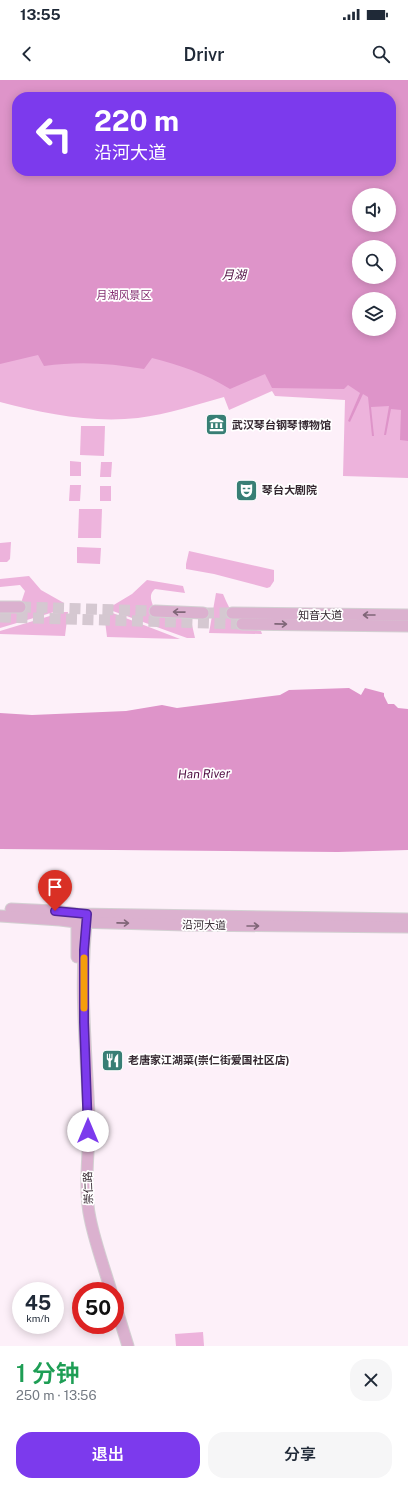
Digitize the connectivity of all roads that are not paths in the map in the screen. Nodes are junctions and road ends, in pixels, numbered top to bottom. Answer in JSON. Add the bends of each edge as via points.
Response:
{"nodes":[{"id":1,"x":0,"y":607,"type":"edge"},
{"id":2,"x":20,"y":607,"type":"tunnel mouth"},
{"id":3,"x":155,"y":611,"type":"tunnel mouth"},
{"id":4,"x":203,"y":612,"type":"tunnel mouth"},
{"id":5,"x":232,"y":613,"type":"tunnel mouth"},
{"id":6,"x":408,"y":615,"type":"edge"},
{"id":7,"x":242,"y":624,"type":"tunnel mouth"},
{"id":8,"x":408,"y":626,"type":"edge"},
{"id":9,"x":0,"y":909,"type":"edge"},
{"id":10,"x":0,"y":916,"type":"edge"},
{"id":11,"x":82,"y":918,"type":"junction"},
{"id":12,"x":408,"y":919,"type":"edge"},
{"id":13,"x":60,"y":920,"type":"junction"},
{"id":14,"x":102,"y":922,"type":"junction"},
{"id":15,"x":408,"y":927,"type":"edge"},
{"id":16,"x":80,"y":950,"type":"junction"},
{"id":17,"x":102,"y":1282,"type":"edge"},
{"id":18,"x":108,"y":1282,"type":"edge"},
{"id":19,"x":124,"y":1333,"type":"edge"},
{"id":20,"x":117,"y":1334,"type":"edge"},
{"id":21,"x":120,"y":1346,"type":"edge"},
{"id":22,"x":128,"y":1346,"type":"edge"}],
"edges":[{"from":1,"to":2,"type":"main road"},
{"from":4,"to":3,"type":"main road","one_way":true},
{"from":6,"to":5,"type":"main road","name":"知音大道","one_way":true},
{"from":7,"to":8,"type":"main road","name":"知音大道","one_way":true},
{"from":9,"to":11,"type":"main road","name":"沿河大道","via":[[55,911]]},
{"from":10,"to":13,"type":"main road","name":"沿河大道"},
{"from":11,"to":12,"type":"main road","name":"沿河大道"},
{"from":11,"to":13,"type":"main road","name":"沿河大道"},
{"from":11,"to":14,"type":"main road","name":"沿河大道"},
{"from":11,"to":16,"type":"main road","name":"崇仁路"},
{"from":13,"to":16,"type":"main road","via":[[74,933]]},
{"from":14,"to":15,"type":"main road","name":"沿河大道","one_way":true},
{"from":14,"to":16,"type":"main road","via":[[86,938]]},
{"from":16,"to":17,"type":"main road","name":"崇仁路","via":[[77,1022],[82,1117],[81,1187],[84,1218]]},
{"from":16,"to":18,"type":"main road","name":"崇仁路","via":[[89,1117],[88,1195],[90,1217]]},
{"from":19,"to":22,"type":"main road"},
{"from":20,"to":21,"type":"main road"}]}
